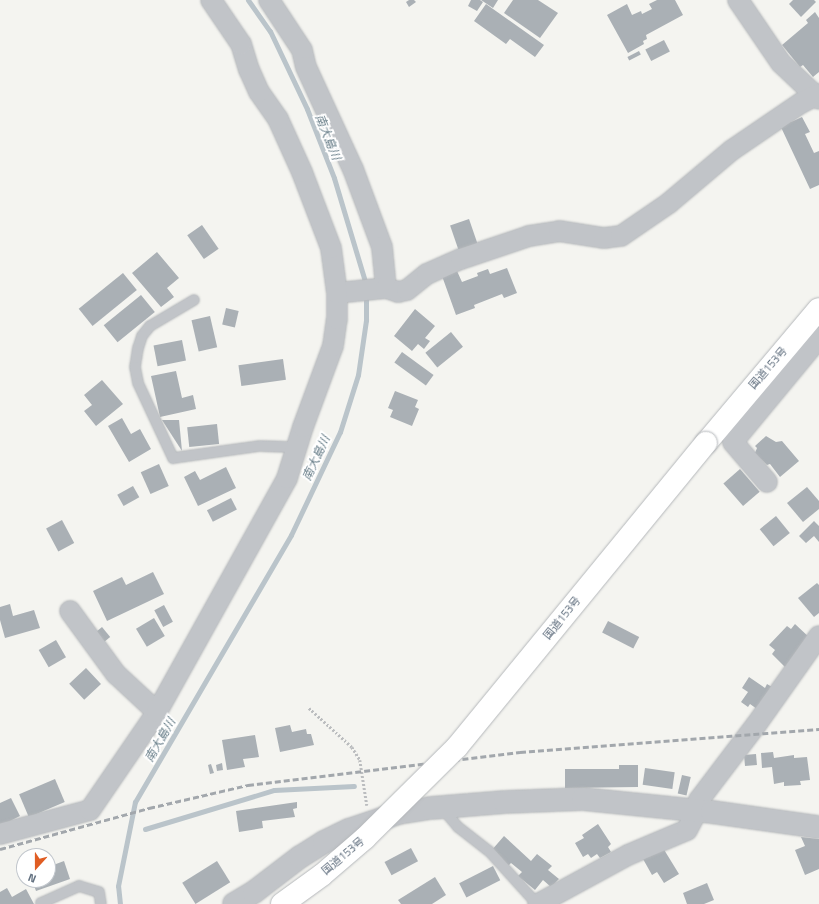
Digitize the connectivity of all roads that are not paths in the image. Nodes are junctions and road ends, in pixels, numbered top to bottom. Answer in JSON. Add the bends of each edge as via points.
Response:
{"nodes":[{"id":1,"x":211,"y":0,"type":"edge"},
{"id":2,"x":269,"y":0,"type":"edge"},
{"id":3,"x":738,"y":0,"type":"edge"},
{"id":4,"x":818,"y":96,"type":"edge"},
{"id":5,"x":380,"y":288,"type":"junction"},
{"id":6,"x":342,"y":292,"type":"junction"},
{"id":7,"x":194,"y":300,"type":"dead end"},
{"id":8,"x":819,"y":309,"type":"edge"},
{"id":9,"x":819,"y":338,"type":"edge"},
{"id":10,"x":296,"y":447,"type":"junction"},
{"id":11,"x":767,"y":482,"type":"dead end"},
{"id":12,"x":70,"y":611,"type":"dead end"},
{"id":13,"x":819,"y":636,"type":"edge"},
{"id":14,"x":157,"y":712,"type":"junction"},
{"id":15,"x":441,"y":807,"type":"junction"},
{"id":16,"x":697,"y":810,"type":"junction"},
{"id":17,"x":819,"y":826,"type":"edge"},
{"id":18,"x":0,"y":834,"type":"edge"},
{"id":19,"x":41,"y":904,"type":"edge"},
{"id":20,"x":100,"y":904,"type":"edge"},
{"id":21,"x":234,"y":904,"type":"edge"},
{"id":22,"x":282,"y":904,"type":"edge"},
{"id":23,"x":538,"y":904,"type":"edge"}],
"edges":[{"from":1,"to":6,"type":"street","via":[[241,44],[259,92],[278,119],[302,172],[331,248]]},
{"from":2,"to":5,"type":"street","via":[[302,50],[306,67],[353,169],[382,247]]},
{"from":3,"to":4,"type":"street","via":[[781,63]]},
{"from":4,"to":5,"type":"street","via":[[801,103],[732,150],[669,203],[620,236],[604,238],[559,231],[529,236],[461,258],[427,274],[407,290],[398,292]]},
{"from":5,"to":6,"type":"street"},
{"from":6,"to":10,"type":"street","via":[[333,346]]},
{"from":7,"to":10,"type":"lane","via":[[150,326],[142,336],[135,367],[144,398],[173,458],[260,446]]},
{"from":8,"to":22,"type":"highway","name":"国道153号","bridge":true,"via":[[706,442],[456,748],[365,838],[322,875]]},
{"from":9,"to":11,"type":"street","via":[[733,442]]},
{"from":10,"to":14,"type":"street","via":[[286,478]]},
{"from":12,"to":14,"type":"street","via":[[116,674]]},
{"from":13,"to":16,"type":"street","via":[[699,800]]},
{"from":14,"to":18,"type":"street","via":[[90,810]]},
{"from":15,"to":16,"type":"street","via":[[583,799]]},
{"from":15,"to":21,"type":"street","via":[[399,813],[349,830],[300,857]]},
{"from":15,"to":23,"type":"lane","via":[[458,827],[488,851]]},
{"from":16,"to":17,"type":"street"},
{"from":16,"to":23,"type":"street","via":[[687,830],[628,855]]},
{"from":19,"to":20,"type":"lane","via":[[79,886],[99,892]]}]}
